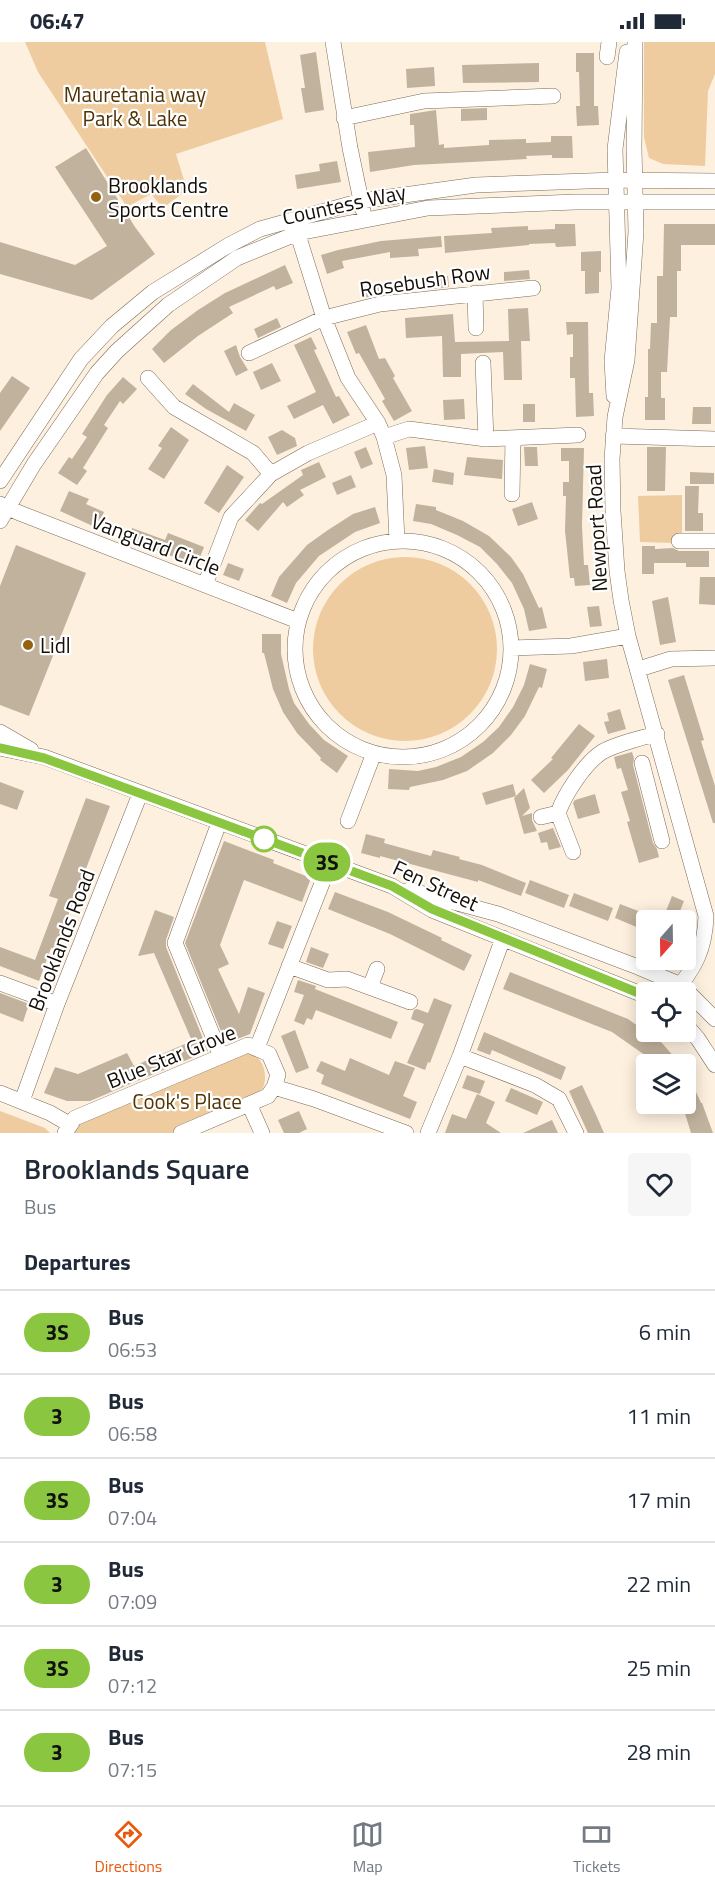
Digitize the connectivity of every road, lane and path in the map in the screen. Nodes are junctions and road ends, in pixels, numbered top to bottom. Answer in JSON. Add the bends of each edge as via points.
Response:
{"nodes":[{"id":1,"x":333,"y":42,"type":"edge"},
{"id":2,"x":629,"y":42,"type":"edge"},
{"id":3,"x":635,"y":42,"type":"edge"},
{"id":4,"x":553,"y":96,"type":"dead end"},
{"id":5,"x":345,"y":118,"type":"junction"},
{"id":6,"x":636,"y":179,"type":"junction"},
{"id":7,"x":616,"y":180,"type":"junction"},
{"id":8,"x":715,"y":182,"type":"edge"},
{"id":9,"x":361,"y":201,"type":"junction"},
{"id":10,"x":636,"y":202,"type":"junction"},
{"id":11,"x":715,"y":202,"type":"edge"},
{"id":12,"x":617,"y":203,"type":"junction"},
{"id":13,"x":364,"y":219,"type":"junction"},
{"id":14,"x":296,"y":226,"type":"junction"},
{"id":15,"x":533,"y":288,"type":"dead end"},
{"id":16,"x":475,"y":293,"type":"junction"},
{"id":17,"x":324,"y":318,"type":"junction"},
{"id":18,"x":476,"y":328,"type":"dead end"},
{"id":19,"x":249,"y":353,"type":"dead end"},
{"id":20,"x":483,"y":363,"type":"dead end"},
{"id":21,"x":148,"y":378,"type":"dead end"},
{"id":22,"x":615,"y":417,"type":"junction"},
{"id":23,"x":381,"y":430,"type":"junction"},
{"id":24,"x":578,"y":435,"type":"dead end"},
{"id":25,"x":613,"y":436,"type":"junction"},
{"id":26,"x":513,"y":438,"type":"junction"},
{"id":27,"x":486,"y":439,"type":"junction"},
{"id":28,"x":715,"y":439,"type":"edge"},
{"id":29,"x":271,"y":474,"type":"junction"},
{"id":30,"x":0,"y":482,"type":"edge"},
{"id":31,"x":512,"y":494,"type":"dead end"},
{"id":32,"x":2,"y":511,"type":"edge"},
{"id":33,"x":397,"y":541,"type":"junction"},
{"id":34,"x":679,"y":541,"type":"dead end"},
{"id":35,"x":715,"y":541,"type":"edge"},
{"id":36,"x":206,"y":585,"type":"junction"},
{"id":37,"x":298,"y":621,"type":"junction"},
{"id":38,"x":628,"y":636,"type":"junction"},
{"id":39,"x":511,"y":648,"type":"junction"},
{"id":40,"x":715,"y":658,"type":"edge"},
{"id":41,"x":639,"y":669,"type":"junction"},
{"id":42,"x":0,"y":732,"type":"edge"},
{"id":43,"x":657,"y":734,"type":"junction"},
{"id":44,"x":0,"y":748,"type":"edge"},
{"id":45,"x":374,"y":753,"type":"junction"},
{"id":46,"x":44,"y":758,"type":"junction"},
{"id":47,"x":642,"y":763,"type":"dead end"},
{"id":48,"x":670,"y":787,"type":"junction"},
{"id":49,"x":649,"y":792,"type":"junction"},
{"id":50,"x":140,"y":794,"type":"junction"},
{"id":51,"x":558,"y":813,"type":"junction"},
{"id":52,"x":541,"y":817,"type":"dead end"},
{"id":53,"x":348,"y":821,"type":"dead end"},
{"id":54,"x":216,"y":831,"type":"dead end"},
{"id":55,"x":662,"y":841,"type":"dead end"},
{"id":56,"x":573,"y":852,"type":"dead end"},
{"id":57,"x":330,"y":863,"type":"junction"},
{"id":58,"x":392,"y":886,"type":"junction"},
{"id":59,"x":503,"y":938,"type":"junction"},
{"id":60,"x":289,"y":966,"type":"junction"},
{"id":61,"x":377,"y":969,"type":"dead end"},
{"id":62,"x":665,"y":982,"type":"edge"},
{"id":63,"x":682,"y":982,"type":"edge"},
{"id":64,"x":0,"y":983,"type":"edge"},
{"id":65,"x":370,"y":987,"type":"junction"},
{"id":66,"x":636,"y":992,"type":"edge"},
{"id":67,"x":410,"y":1002,"type":"dead end"},
{"id":68,"x":57,"y":1004,"type":"junction"},
{"id":69,"x":696,"y":1004,"type":"edge"},
{"id":70,"x":715,"y":1019,"type":"edge"},
{"id":71,"x":696,"y":1037,"type":"edge"},
{"id":72,"x":257,"y":1048,"type":"junction"},
{"id":73,"x":221,"y":1056,"type":"junction"},
{"id":74,"x":460,"y":1056,"type":"junction"},
{"id":75,"x":715,"y":1065,"type":"edge"},
{"id":76,"x":274,"y":1087,"type":"junction"},
{"id":77,"x":0,"y":1093,"type":"edge"},
{"id":78,"x":22,"y":1101,"type":"junction"},
{"id":79,"x":249,"y":1104,"type":"junction"},
{"id":80,"x":67,"y":1129,"type":"edge"},
{"id":81,"x":182,"y":1133,"type":"edge"},
{"id":82,"x":261,"y":1133,"type":"edge"},
{"id":83,"x":406,"y":1133,"type":"edge"},
{"id":84,"x":428,"y":1133,"type":"edge"},
{"id":85,"x":576,"y":1133,"type":"edge"}],
"edges":[{"from":1,"to":5,"type":"street"},
{"from":2,"to":7,"type":"street","via":[[615,149]]},
{"from":3,"to":6,"type":"street","name":"Newport Road"},
{"from":4,"to":5,"type":"street","via":[[424,101]]},
{"from":5,"to":9,"type":"street"},
{"from":6,"to":7,"type":"street"},
{"from":6,"to":8,"type":"street"},
{"from":6,"to":10,"type":"street","name":"Newport Road"},
{"from":7,"to":9,"type":"street","via":[[476,185]]},
{"from":7,"to":12,"type":"street"},
{"from":9,"to":13,"type":"street"},
{"from":9,"to":14,"type":"street"},
{"from":10,"to":11,"type":"street","name":"Countess Way"},
{"from":10,"to":12,"type":"street","name":"Countess Way"},
{"from":10,"to":22,"type":"street","name":"Newport Road","via":[[627,360]]},
{"from":12,"to":13,"type":"street","name":"Countess Way","via":[[428,208]]},
{"from":12,"to":22,"type":"street","via":[[619,288],[612,361]]},
{"from":13,"to":14,"type":"street","name":"Countess Way"},
{"from":14,"to":17,"type":"street"},
{"from":14,"to":30,"type":"street","via":[[260,229],[153,292],[112,326],[81,359]]},
{"from":14,"to":32,"type":"street","name":"Countess Way","via":[[237,258],[168,305],[117,351],[97,373]]},
{"from":15,"to":16,"type":"street","name":"Rosebush Row"},
{"from":16,"to":17,"type":"street","name":"Rosebush Row","via":[[380,304]]},
{"from":16,"to":18,"type":"street"},
{"from":17,"to":19,"type":"street","name":"Rosebush Row"},
{"from":17,"to":23,"type":"street","via":[[348,378]]},
{"from":20,"to":27,"type":"street"},
{"from":21,"to":29,"type":"street","via":[[174,407],[253,453]]},
{"from":22,"to":25,"type":"street","name":"Newport Road"},
{"from":23,"to":27,"type":"street","via":[[409,429]]},
{"from":23,"to":29,"type":"street","via":[[308,453]]},
{"from":23,"to":33,"type":"street","via":[[394,475]]},
{"from":24,"to":26,"type":"street"},
{"from":25,"to":28,"type":"street"},
{"from":25,"to":38,"type":"street","name":"Newport Road","via":[[613,511]]},
{"from":26,"to":27,"type":"street"},
{"from":26,"to":31,"type":"street"},
{"from":29,"to":36,"type":"street","via":[[231,517]]},
{"from":32,"to":36,"type":"street","name":"Vanguard Circle"},
{"from":33,"to":37,"type":"street","via":[[353,552],[334,565],[318,581]]},
{"from":33,"to":39,"type":"street","via":[[426,543],[453,553],[477,570],[495,592],[507,619]]},
{"from":34,"to":35,"type":"street"},
{"from":36,"to":37,"type":"street","name":"Vanguard Circle"},
{"from":37,"to":45,"type":"street","via":[[298,675],[313,709],[338,735]]},
{"from":38,"to":39,"type":"street","via":[[571,646]]},
{"from":38,"to":41,"type":"street","name":"Newport Road"},
{"from":39,"to":45,"type":"street","via":[[504,687],[495,705],[467,735],[431,753]]},
{"from":40,"to":41,"type":"street","via":[[671,659]]},
{"from":41,"to":43,"type":"street","name":"Newport Road"},
{"from":42,"to":46,"type":"street"},
{"from":43,"to":48,"type":"street","name":"Newport Road"},
{"from":43,"to":51,"type":"street","via":[[603,752],[586,767]]},
{"from":44,"to":46,"type":"street","name":"Fen Street"},
{"from":45,"to":53,"type":"street"},
{"from":46,"to":50,"type":"street","name":"Fen Street"},
{"from":47,"to":49,"type":"street"},
{"from":48,"to":49,"type":"street"},
{"from":48,"to":63,"type":"street","name":"Newport Road","via":[[706,916],[706,937]]},
{"from":49,"to":55,"type":"street"},
{"from":50,"to":57,"type":"street","name":"Fen Street"},
{"from":50,"to":68,"type":"street","name":"Brooklands Road"},
{"from":51,"to":52,"type":"street"},
{"from":51,"to":56,"type":"street"},
{"from":54,"to":73,"type":"street","via":[[175,944]]},
{"from":57,"to":58,"type":"street","name":"Fen Street"},
{"from":57,"to":60,"type":"street"},
{"from":58,"to":59,"type":"street","name":"Fen Street","via":[[432,909]]},
{"from":58,"to":62,"type":"street","via":[[498,914],[630,964]]},
{"from":59,"to":66,"type":"street","name":"Fen Street"},
{"from":59,"to":74,"type":"street"},
{"from":60,"to":65,"type":"street","via":[[328,980],[347,979]]},
{"from":60,"to":72,"type":"street"},
{"from":61,"to":65,"type":"street"},
{"from":64,"to":68,"type":"street"},
{"from":65,"to":67,"type":"street"},
{"from":68,"to":78,"type":"street","name":"Brooklands Road"},
{"from":69,"to":70,"type":"street"},
{"from":71,"to":75,"type":"street"},
{"from":72,"to":73,"type":"street","name":"Blue Star Grove","via":[[248,1045]]},
{"from":72,"to":76,"type":"street","name":"Blue Star Grove","via":[[269,1054],[278,1075]]},
{"from":73,"to":80,"type":"street","name":"Blue Star Grove","via":[[75,1118]]},
{"from":74,"to":84,"type":"street"},
{"from":74,"to":85,"type":"street","via":[[536,1085],[560,1099]]},
{"from":76,"to":79,"type":"street","via":[[268,1096]]},
{"from":76,"to":83,"type":"street"},
{"from":77,"to":78,"type":"street"},
{"from":78,"to":80,"type":"street","via":[[50,1113]]},
{"from":79,"to":81,"type":"street"},
{"from":79,"to":82,"type":"street"}]}
